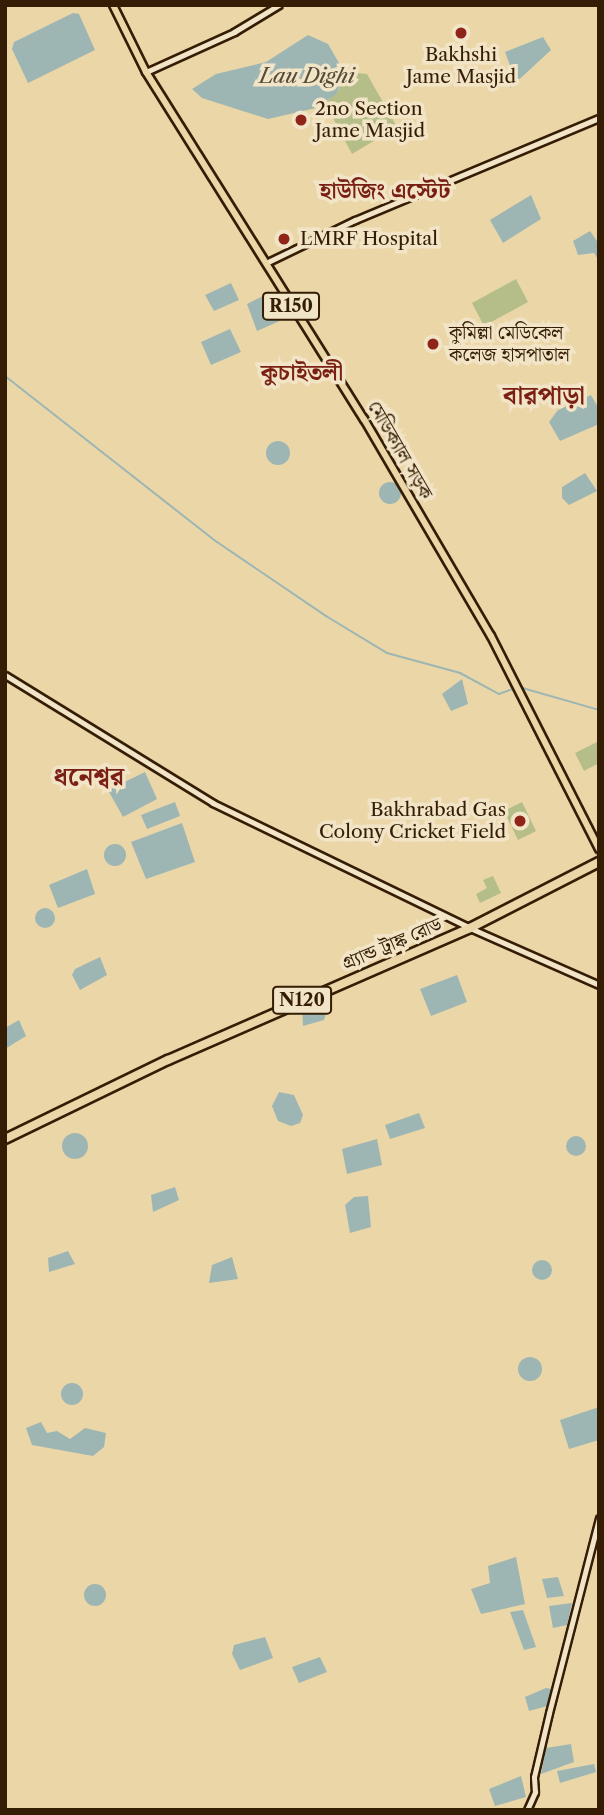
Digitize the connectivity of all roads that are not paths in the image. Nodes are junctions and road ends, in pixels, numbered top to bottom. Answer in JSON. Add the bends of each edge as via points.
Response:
{"nodes":[{"id":1,"x":113,"y":5,"type":"edge"},
{"id":2,"x":279,"y":5,"type":"edge"},
{"id":3,"x":146,"y":72,"type":"junction"},
{"id":4,"x":599,"y":118,"type":"edge"},
{"id":5,"x":266,"y":263,"type":"junction"},
{"id":6,"x":5,"y":675,"type":"edge"},
{"id":7,"x":599,"y":849,"type":"edge"},
{"id":8,"x":599,"y":862,"type":"edge"},
{"id":9,"x":470,"y":928,"type":"junction"},
{"id":10,"x":599,"y":985,"type":"edge"},
{"id":11,"x":5,"y":1139,"type":"edge"},
{"id":12,"x":599,"y":1518,"type":"edge"},
{"id":13,"x":527,"y":1810,"type":"edge"}],
"edges":[{"from":1,"to":3,"type":"main road","name":"মেডিক্যাল সড়ক","number":"R150"},
{"from":2,"to":3,"type":"main road"},
{"from":3,"to":5,"type":"main road","name":"মেডিক্যাল সড়ক","number":"R150"},
{"from":4,"to":5,"type":"main road","via":[[355,219]]},
{"from":5,"to":7,"type":"main road","name":"মেডিক্যাল সড়ক","number":"R150","via":[[364,419],[514,682]]},
{"from":6,"to":9,"type":"main road","via":[[213,803]]},
{"from":8,"to":9,"type":"highway","name":"গ্র্যান্ড ট্রাঙ্ক রোড","number":"N120"},
{"from":9,"to":10,"type":"main road"},
{"from":9,"to":11,"type":"highway","name":"গ্র্যান্ড ট্রাঙ্ক রোড","number":"N120","via":[[168,1060]]},
{"from":12,"to":13,"type":"main road"}]}
